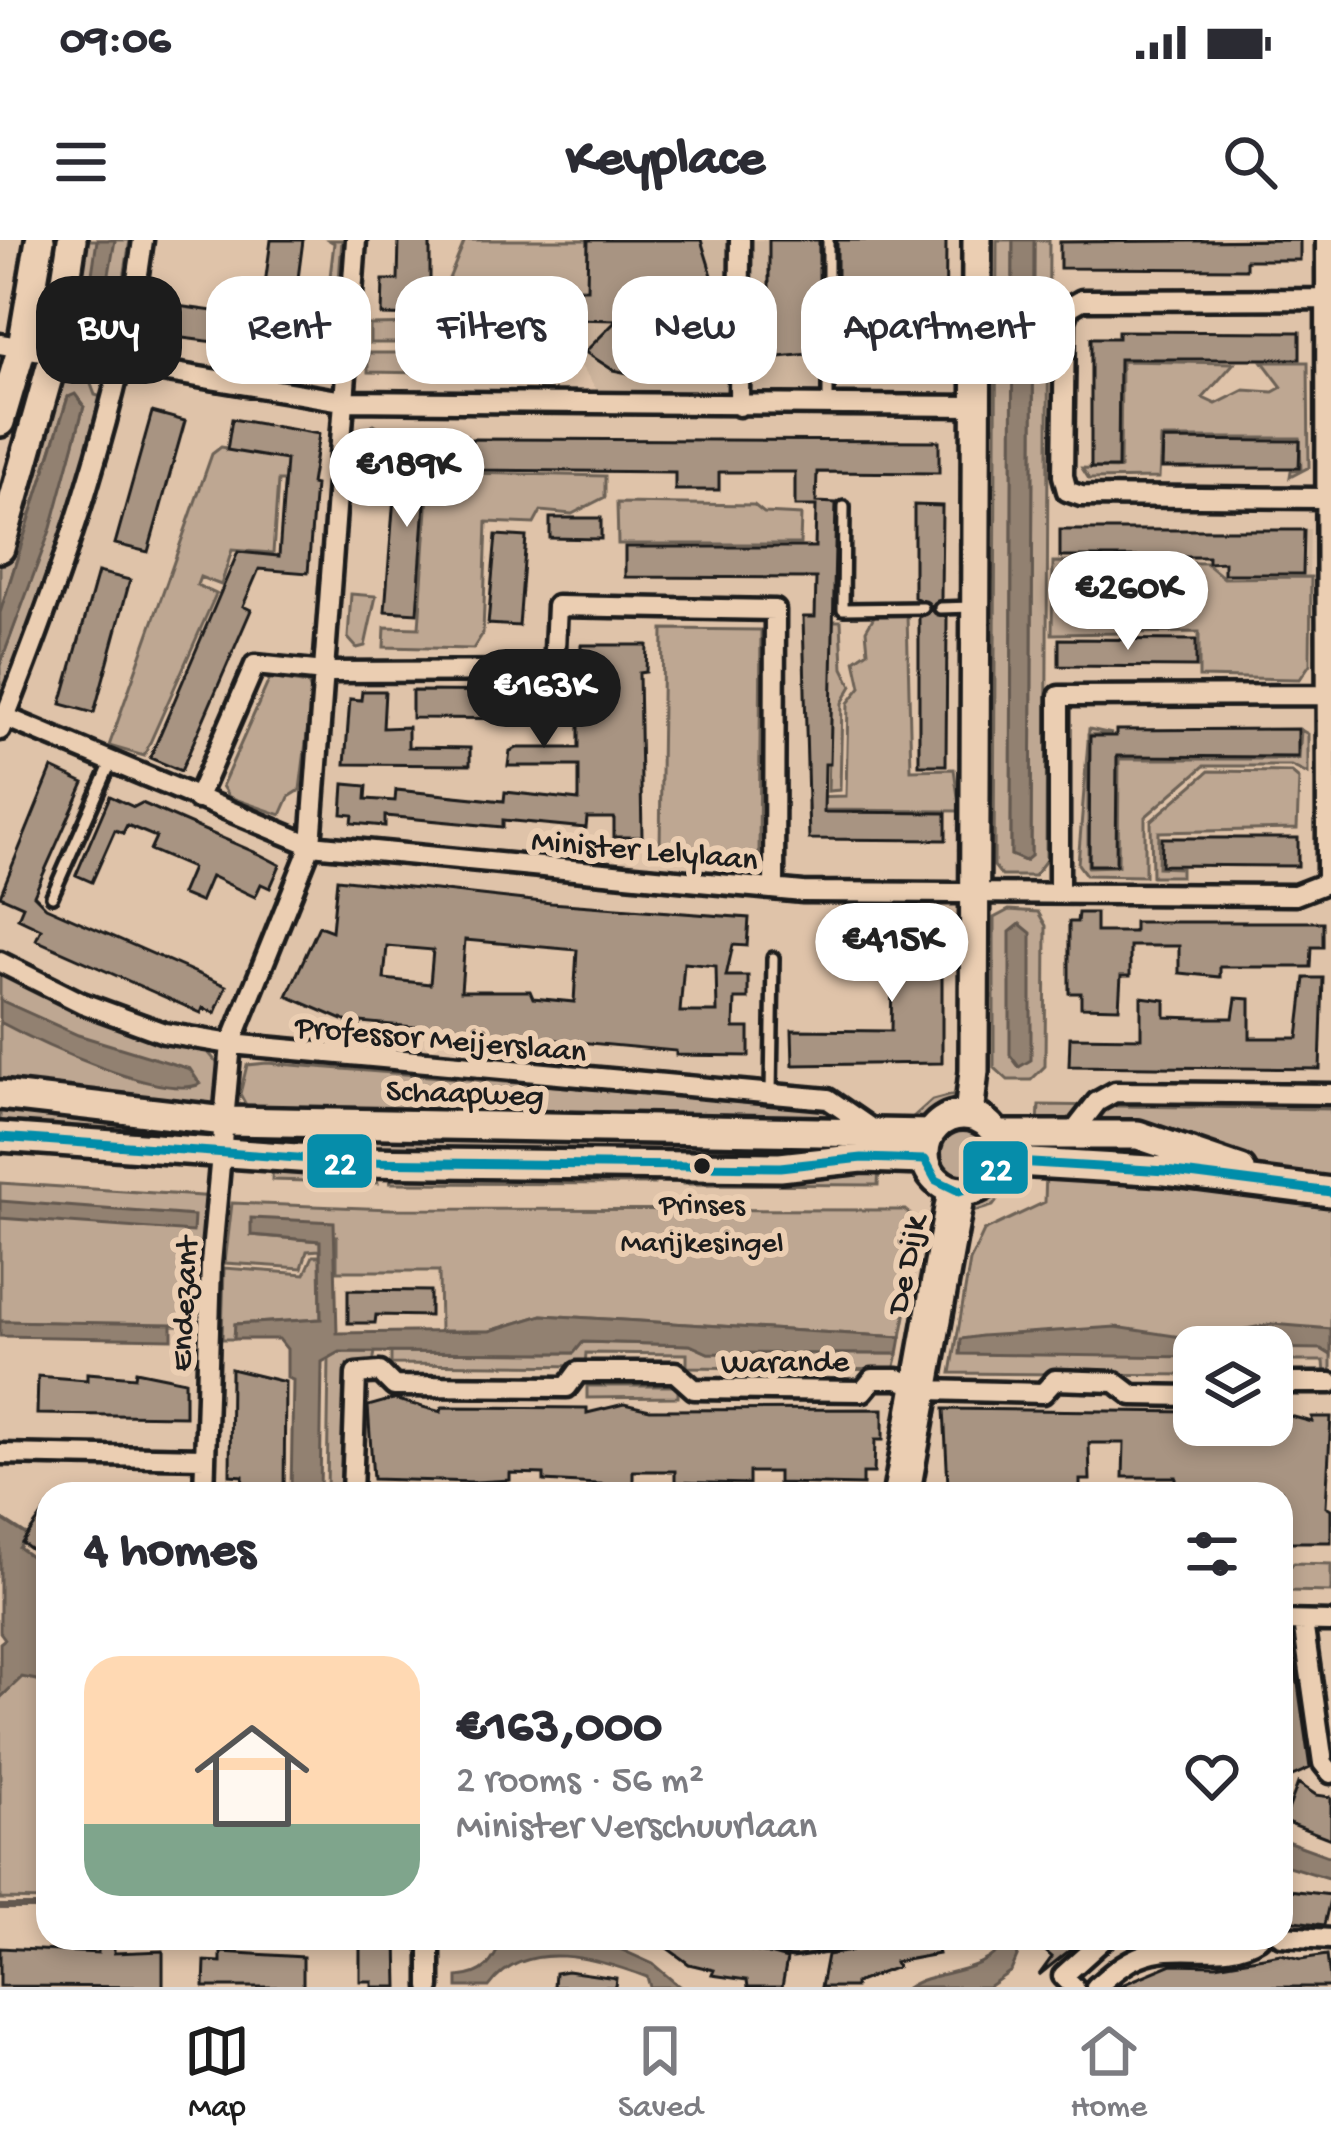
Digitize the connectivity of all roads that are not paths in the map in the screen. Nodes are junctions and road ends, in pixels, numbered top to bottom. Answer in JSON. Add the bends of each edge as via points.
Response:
{"nodes":[{"id":1,"x":40,"y":240,"type":"edge"},
{"id":2,"x":72,"y":240,"type":"edge"},
{"id":3,"x":143,"y":240,"type":"edge"},
{"id":4,"x":356,"y":240,"type":"edge"},
{"id":5,"x":740,"y":240,"type":"edge"},
{"id":6,"x":828,"y":240,"type":"edge"},
{"id":7,"x":977,"y":240,"type":"edge"},
{"id":8,"x":1326,"y":240,"type":"edge"},
{"id":9,"x":67,"y":276,"type":"edge"},
{"id":10,"x":136,"y":276,"type":"edge"},
{"id":11,"x":1328,"y":299,"type":"edge"},
{"id":12,"x":11,"y":346,"type":"edge"},
{"id":13,"x":182,"y":373,"type":"edge"},
{"id":14,"x":46,"y":384,"type":"edge"},
{"id":15,"x":114,"y":384,"type":"edge"},
{"id":16,"x":343,"y":401,"type":"junction"},
{"id":17,"x":828,"y":405,"type":"junction"},
{"id":18,"x":739,"y":406,"type":"junction"},
{"id":19,"x":977,"y":406,"type":"junction"},
{"id":20,"x":0,"y":422,"type":"edge"},
{"id":21,"x":1323,"y":499,"type":"junction"},
{"id":22,"x":844,"y":507,"type":"dead end"},
{"id":23,"x":0,"y":548,"type":"edge"},
{"id":24,"x":922,"y":608,"type":"dead end"},
{"id":25,"x":940,"y":608,"type":"dead end"},
{"id":26,"x":973,"y":608,"type":"junction"},
{"id":27,"x":325,"y":672,"type":"junction"},
{"id":28,"x":1323,"y":695,"type":"junction"},
{"id":29,"x":3,"y":723,"type":"edge"},
{"id":30,"x":110,"y":765,"type":"junction"},
{"id":31,"x":197,"y":799,"type":"junction"},
{"id":32,"x":311,"y":845,"type":"junction"},
{"id":33,"x":1329,"y":881,"type":"edge"},
{"id":34,"x":774,"y":888,"type":"junction"},
{"id":35,"x":972,"y":891,"type":"junction"},
{"id":36,"x":1059,"y":891,"type":"junction"},
{"id":37,"x":52,"y":896,"type":"dead end"},
{"id":38,"x":772,"y":958,"type":"dead end"},
{"id":39,"x":0,"y":962,"type":"edge"},
{"id":40,"x":231,"y":1044,"type":"junction"},
{"id":41,"x":771,"y":1094,"type":"junction"},
{"id":42,"x":1331,"y":1094,"type":"edge"},
{"id":43,"x":0,"y":1095,"type":"edge"},
{"id":44,"x":969,"y":1115,"type":"junction"},
{"id":45,"x":225,"y":1121,"type":"junction"},
{"id":46,"x":880,"y":1135,"type":"junction"},
{"id":47,"x":0,"y":1137,"type":"edge"},
{"id":48,"x":1069,"y":1138,"type":"junction"},
{"id":49,"x":927,"y":1147,"type":"junction"},
{"id":50,"x":998,"y":1148,"type":"junction"},
{"id":51,"x":221,"y":1153,"type":"junction"},
{"id":52,"x":1266,"y":1182,"type":"junction"},
{"id":53,"x":957,"y":1189,"type":"junction"},
{"id":54,"x":1331,"y":1192,"type":"edge"},
{"id":55,"x":1293,"y":1383,"type":"edge"},
{"id":56,"x":1331,"y":1383,"type":"edge"},
{"id":57,"x":920,"y":1388,"type":"junction"},
{"id":58,"x":1173,"y":1396,"type":"edge"},
{"id":59,"x":0,"y":1454,"type":"edge"},
{"id":60,"x":205,"y":1458,"type":"junction"},
{"id":61,"x":205,"y":1482,"type":"edge"},
{"id":62,"x":352,"y":1482,"type":"edge"},
{"id":63,"x":896,"y":1482,"type":"edge"},
{"id":64,"x":911,"y":1482,"type":"edge"},
{"id":65,"x":1293,"y":1622,"type":"edge"},
{"id":66,"x":1303,"y":1622,"type":"junction"},
{"id":67,"x":1331,"y":1622,"type":"edge"},
{"id":68,"x":1331,"y":1773,"type":"edge"},
{"id":69,"x":1293,"y":1937,"type":"edge"},
{"id":70,"x":1331,"y":1939,"type":"edge"},
{"id":71,"x":430,"y":1950,"type":"edge"},
{"id":72,"x":1092,"y":1950,"type":"edge"},
{"id":73,"x":1146,"y":1950,"type":"edge"},
{"id":74,"x":430,"y":1987,"type":"edge"},
{"id":75,"x":1074,"y":1987,"type":"edge"},
{"id":76,"x":1096,"y":1987,"type":"edge"}],
"edges":[{"from":1,"to":12,"type":"street"},
{"from":2,"to":9,"type":"street"},
{"from":3,"to":10,"type":"street"},
{"from":4,"to":16,"type":"street","name":"Endezant"},
{"from":5,"to":18,"type":"street"},
{"from":6,"to":17,"type":"lane"},
{"from":7,"to":19,"type":"street"},
{"from":8,"to":11,"type":"street"},
{"from":11,"to":21,"type":"street"},
{"from":11,"to":21,"type":"street","via":[[1082,300],[1070,307],[1064,387],[1067,491]]},
{"from":12,"to":20,"type":"street"},
{"from":13,"to":16,"type":"street"},
{"from":14,"to":23,"type":"street"},
{"from":15,"to":29,"type":"street","via":[[62,563]]},
{"from":16,"to":18,"type":"street"},
{"from":16,"to":27,"type":"street","name":"Endezant"},
{"from":17,"to":18,"type":"street"},
{"from":17,"to":19,"type":"street"},
{"from":19,"to":26,"type":"street"},
{"from":21,"to":28,"type":"street"},
{"from":22,"to":24,"type":"lane","via":[[843,609]]},
{"from":25,"to":26,"type":"lane"},
{"from":26,"to":35,"type":"street"},
{"from":27,"to":31,"type":"street","via":[[255,665]]},
{"from":27,"to":32,"type":"street","name":"Endezant"},
{"from":27,"to":34,"type":"street","via":[[554,670],[557,606],[775,610]]},
{"from":28,"to":33,"type":"street"},
{"from":28,"to":36,"type":"street","via":[[1059,696]]},
{"from":29,"to":30,"type":"street","name":"Minister Lelylaan"},
{"from":30,"to":31,"type":"street","name":"Minister Lelylaan"},
{"from":30,"to":37,"type":"lane"},
{"from":31,"to":32,"type":"street","name":"Minister Lelylaan"},
{"from":32,"to":34,"type":"street","name":"Minister Lelylaan"},
{"from":32,"to":40,"type":"street","name":"Endezant"},
{"from":33,"to":36,"type":"street","name":"Minister Lelylaan","via":[[1294,895]]},
{"from":34,"to":35,"type":"street","name":"Minister Lelylaan"},
{"from":35,"to":36,"type":"street","name":"Minister Lelylaan"},
{"from":35,"to":44,"type":"street"},
{"from":38,"to":41,"type":"lane"},
{"from":39,"to":40,"type":"street","name":"Professor Meijerslaan","via":[[164,1033]]},
{"from":40,"to":41,"type":"street","name":"Professor Meijerslaan"},
{"from":40,"to":45,"type":"street","name":"Endezant"},
{"from":41,"to":46,"type":"street","name":"Professor Meijerslaan","via":[[828,1099]]},
{"from":42,"to":48,"type":"street","via":[[1115,1091]]},
{"from":43,"to":45,"type":"street","name":"Schaapweg"},
{"from":44,"to":49,"type":"street","via":[[949,1117]]},
{"from":44,"to":50,"type":"street"},
{"from":45,"to":46,"type":"street","name":"Schaapweg"},
{"from":45,"to":51,"type":"street","name":"Endezant"},
{"from":46,"to":49,"type":"street","name":"Schaapweg"},
{"from":47,"to":51,"type":"street"},
{"from":48,"to":50,"type":"street"},
{"from":48,"to":52,"type":"street","via":[[1138,1135]]},
{"from":49,"to":51,"type":"street","via":[[780,1167]]},
{"from":49,"to":53,"type":"street","via":[[936,1180]]},
{"from":50,"to":52,"type":"street"},
{"from":50,"to":53,"type":"street","via":[[987,1182]]},
{"from":51,"to":60,"type":"street","name":"Endezant"},
{"from":52,"to":54,"type":"street"},
{"from":53,"to":57,"type":"street","name":"De Dijk"},
{"from":55,"to":56,"type":"street"},
{"from":57,"to":58,"type":"street","name":"Warande","via":[[1043,1394],[1055,1380]]},
{"from":57,"to":62,"type":"street","name":"Warande","via":[[872,1378],[863,1391],[694,1389],[675,1372],[578,1372],[567,1387],[394,1386],[380,1372],[356,1374]]},
{"from":57,"to":63,"type":"street","name":"De Dijk"},
{"from":57,"to":64,"type":"street","name":"De Dijk"},
{"from":59,"to":60,"type":"street"},
{"from":60,"to":61,"type":"street","name":"Endezant"},
{"from":65,"to":66,"type":"street"},
{"from":66,"to":67,"type":"street"},
{"from":66,"to":68,"type":"street","via":[[1323,1763]]},
{"from":69,"to":70,"type":"street"},
{"from":71,"to":74,"type":"street"},
{"from":72,"to":75,"type":"street","via":[[1063,1976]]},
{"from":73,"to":76,"type":"street"}]}
